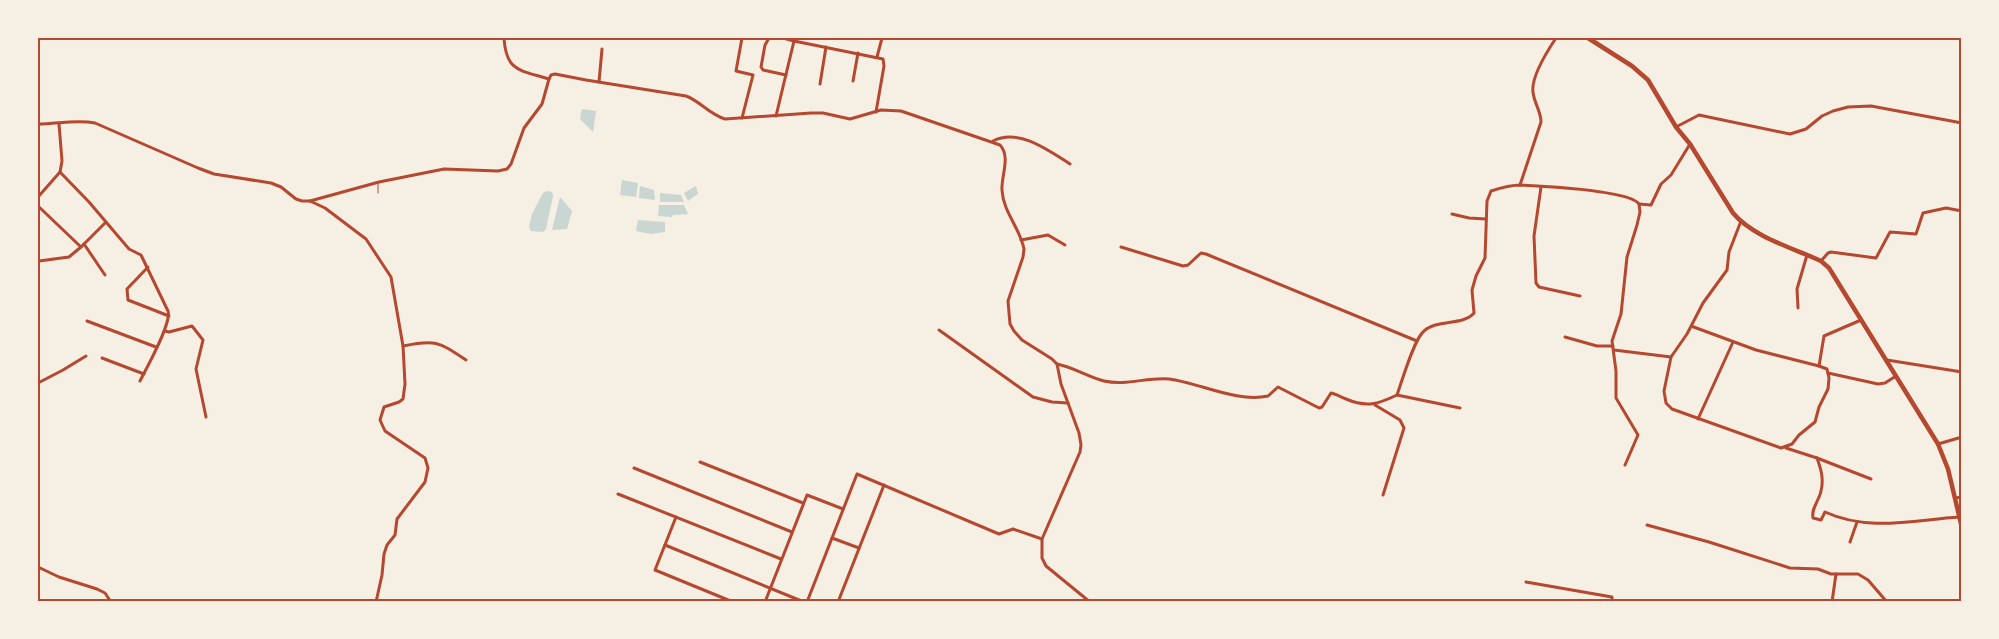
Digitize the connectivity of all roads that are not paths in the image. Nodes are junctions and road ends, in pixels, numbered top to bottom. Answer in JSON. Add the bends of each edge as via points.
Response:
{"nodes":[{"id":1,"x":504,"y":38,"type":"edge"},
{"id":2,"x":742,"y":38,"type":"edge"},
{"id":3,"x":770,"y":38,"type":"edge"},
{"id":4,"x":783,"y":38,"type":"edge"},
{"id":5,"x":882,"y":38,"type":"edge"},
{"id":6,"x":1556,"y":38,"type":"edge"},
{"id":7,"x":1588,"y":38,"type":"edge"},
{"id":8,"x":794,"y":40,"type":"junction"},
{"id":9,"x":826,"y":47,"type":"junction"},
{"id":10,"x":602,"y":49,"type":"dead end"},
{"id":11,"x":858,"y":53,"type":"junction"},
{"id":12,"x":877,"y":57,"type":"junction"},
{"id":13,"x":786,"y":75,"type":"junction"},
{"id":14,"x":549,"y":79,"type":"junction"},
{"id":15,"x":853,"y":81,"type":"dead end"},
{"id":16,"x":599,"y":82,"type":"junction"},
{"id":17,"x":820,"y":84,"type":"dead end"},
{"id":18,"x":876,"y":112,"type":"junction"},
{"id":19,"x":776,"y":116,"type":"junction"},
{"id":20,"x":742,"y":118,"type":"junction"},
{"id":21,"x":1962,"y":123,"type":"edge"},
{"id":22,"x":38,"y":124,"type":"edge"},
{"id":23,"x":60,"y":124,"type":"junction"},
{"id":24,"x":1676,"y":127,"type":"junction"},
{"id":25,"x":992,"y":142,"type":"junction"},
{"id":26,"x":1690,"y":144,"type":"junction"},
{"id":27,"x":1070,"y":164,"type":"dead end"},
{"id":28,"x":60,"y":172,"type":"junction"},
{"id":29,"x":378,"y":182,"type":"junction"},
{"id":30,"x":1520,"y":185,"type":"junction"},
{"id":31,"x":1541,"y":187,"type":"junction"},
{"id":32,"x":378,"y":193,"type":"dead end"},
{"id":33,"x":38,"y":197,"type":"edge"},
{"id":34,"x":310,"y":201,"type":"junction"},
{"id":35,"x":1639,"y":204,"type":"junction"},
{"id":36,"x":38,"y":206,"type":"edge"},
{"id":37,"x":1962,"y":211,"type":"edge"},
{"id":38,"x":1452,"y":214,"type":"dead end"},
{"id":39,"x":1486,"y":220,"type":"junction"},
{"id":40,"x":1741,"y":221,"type":"junction"},
{"id":41,"x":106,"y":223,"type":"junction"},
{"id":42,"x":1021,"y":240,"type":"junction"},
{"id":43,"x":82,"y":245,"type":"junction"},
{"id":44,"x":1065,"y":245,"type":"dead end"},
{"id":45,"x":1121,"y":247,"type":"dead end"},
{"id":46,"x":1807,"y":254,"type":"junction"},
{"id":47,"x":38,"y":259,"type":"edge"},
{"id":48,"x":1822,"y":261,"type":"junction"},
{"id":49,"x":148,"y":267,"type":"junction"},
{"id":50,"x":105,"y":275,"type":"dead end"},
{"id":51,"x":1580,"y":296,"type":"dead end"},
{"id":52,"x":1798,"y":308,"type":"dead end"},
{"id":53,"x":170,"y":316,"type":"junction"},
{"id":54,"x":1861,"y":320,"type":"junction"},
{"id":55,"x":87,"y":321,"type":"dead end"},
{"id":56,"x":1692,"y":326,"type":"junction"},
{"id":57,"x":939,"y":330,"type":"dead end"},
{"id":58,"x":165,"y":331,"type":"junction"},
{"id":59,"x":1565,"y":337,"type":"dead end"},
{"id":60,"x":1417,"y":340,"type":"junction"},
{"id":61,"x":1733,"y":342,"type":"junction"},
{"id":62,"x":403,"y":346,"type":"junction"},
{"id":63,"x":156,"y":347,"type":"junction"},
{"id":64,"x":1613,"y":348,"type":"junction"},
{"id":65,"x":86,"y":356,"type":"dead end"},
{"id":66,"x":1671,"y":357,"type":"junction"},
{"id":67,"x":102,"y":358,"type":"dead end"},
{"id":68,"x":466,"y":360,"type":"dead end"},
{"id":69,"x":1886,"y":360,"type":"junction"},
{"id":70,"x":1057,"y":364,"type":"junction"},
{"id":71,"x":1819,"y":366,"type":"junction"},
{"id":72,"x":1962,"y":372,"type":"edge"},
{"id":73,"x":1828,"y":373,"type":"junction"},
{"id":74,"x":144,"y":374,"type":"junction"},
{"id":75,"x":1896,"y":376,"type":"junction"},
{"id":76,"x":140,"y":381,"type":"dead end"},
{"id":77,"x":38,"y":383,"type":"edge"},
{"id":78,"x":1397,"y":395,"type":"junction"},
{"id":79,"x":1068,"y":402,"type":"junction"},
{"id":80,"x":1375,"y":405,"type":"junction"},
{"id":81,"x":1460,"y":408,"type":"dead end"},
{"id":82,"x":206,"y":417,"type":"dead end"},
{"id":83,"x":1698,"y":419,"type":"junction"},
{"id":84,"x":1962,"y":437,"type":"edge"},
{"id":85,"x":1938,"y":444,"type":"junction"},
{"id":86,"x":1786,"y":447,"type":"junction"},
{"id":87,"x":1817,"y":458,"type":"junction"},
{"id":88,"x":700,"y":462,"type":"dead end"},
{"id":89,"x":1624,"y":465,"type":"dead end"},
{"id":90,"x":634,"y":468,"type":"dead end"},
{"id":91,"x":1871,"y":479,"type":"dead end"},
{"id":92,"x":884,"y":485,"type":"junction"},
{"id":93,"x":618,"y":494,"type":"dead end"},
{"id":94,"x":1383,"y":495,"type":"dead end"},
{"id":95,"x":1962,"y":497,"type":"edge"},
{"id":96,"x":1955,"y":498,"type":"junction"},
{"id":97,"x":803,"y":503,"type":"junction"},
{"id":98,"x":843,"y":509,"type":"junction"},
{"id":99,"x":676,"y":517,"type":"junction"},
{"id":100,"x":1959,"y":517,"type":"junction"},
{"id":101,"x":1857,"y":522,"type":"junction"},
{"id":102,"x":1647,"y":525,"type":"dead end"},
{"id":103,"x":1962,"y":528,"type":"edge"},
{"id":104,"x":792,"y":532,"type":"junction"},
{"id":105,"x":832,"y":538,"type":"junction"},
{"id":106,"x":1042,"y":539,"type":"junction"},
{"id":107,"x":1850,"y":542,"type":"dead end"},
{"id":108,"x":664,"y":546,"type":"junction"},
{"id":109,"x":859,"y":548,"type":"junction"},
{"id":110,"x":781,"y":560,"type":"junction"},
{"id":111,"x":38,"y":567,"type":"edge"},
{"id":112,"x":1836,"y":574,"type":"junction"},
{"id":113,"x":1526,"y":582,"type":"dead end"},
{"id":114,"x":770,"y":588,"type":"junction"},
{"id":115,"x":111,"y":602,"type":"edge"},
{"id":116,"x":376,"y":602,"type":"edge"},
{"id":117,"x":733,"y":602,"type":"edge"},
{"id":118,"x":765,"y":602,"type":"edge"},
{"id":119,"x":806,"y":602,"type":"edge"},
{"id":120,"x":838,"y":602,"type":"edge"},
{"id":121,"x":1090,"y":602,"type":"edge"},
{"id":122,"x":1612,"y":602,"type":"edge"},
{"id":123,"x":1832,"y":602,"type":"edge"},
{"id":124,"x":1887,"y":602,"type":"edge"}],
"edges":[{"from":1,"to":14,"type":"street","via":[[510,64]]},
{"from":2,"to":20,"type":"street","via":[[736,71],[753,75]]},
{"from":3,"to":13,"type":"street","via":[[761,67]]},
{"from":4,"to":8,"type":"street"},
{"from":5,"to":12,"type":"street"},
{"from":6,"to":30,"type":"street","via":[[1544,57],[1533,86],[1541,122]]},
{"from":7,"to":24,"type":"main road","via":[[1648,80]]},
{"from":8,"to":9,"type":"street"},
{"from":8,"to":13,"type":"street"},
{"from":9,"to":11,"type":"street"},
{"from":9,"to":17,"type":"street"},
{"from":10,"to":16,"type":"street"},
{"from":11,"to":12,"type":"street"},
{"from":11,"to":15,"type":"street"},
{"from":12,"to":18,"type":"street","via":[[884,60]]},
{"from":13,"to":19,"type":"street"},
{"from":14,"to":16,"type":"street","via":[[555,74]]},
{"from":14,"to":29,"type":"street","via":[[542,104],[524,128],[507,169],[444,169]]},
{"from":16,"to":20,"type":"street","via":[[686,96],[716,116]]},
{"from":18,"to":19,"type":"street","via":[[850,119],[823,113]]},
{"from":18,"to":25,"type":"street","via":[[893,110],[912,114]]},
{"from":19,"to":20,"type":"street"},
{"from":21,"to":24,"type":"street","via":[[1861,106],[1833,111],[1806,129],[1790,134],[1699,115]]},
{"from":22,"to":23,"type":"street"},
{"from":23,"to":28,"type":"street"},
{"from":23,"to":34,"type":"street","via":[[84,120],[95,123],[214,174],[271,183],[296,199]]},
{"from":24,"to":26,"type":"main road"},
{"from":25,"to":27,"type":"street","via":[[1005,137],[1020,138]]},
{"from":25,"to":42,"type":"street","via":[[1005,151],[1002,194]]},
{"from":26,"to":35,"type":"street","via":[[1671,175],[1661,184],[1652,206]]},
{"from":26,"to":40,"type":"main road"},
{"from":28,"to":33,"type":"street"},
{"from":28,"to":41,"type":"street"},
{"from":29,"to":32,"type":"lane"},
{"from":29,"to":34,"type":"street"},
{"from":30,"to":31,"type":"street"},
{"from":30,"to":39,"type":"street","via":[[1491,191]]},
{"from":31,"to":35,"type":"street","via":[[1586,189],[1632,199]]},
{"from":31,"to":51,"type":"street","via":[[1534,227],[1536,284],[1539,288]]},
{"from":34,"to":62,"type":"street","via":[[334,214],[366,239],[388,271]]},
{"from":35,"to":64,"type":"street","via":[[1640,212],[1627,257],[1621,314],[1612,338]]},
{"from":36,"to":43,"type":"street"},
{"from":37,"to":48,"type":"street","via":[[1946,208],[1923,213],[1916,234],[1890,232],[1876,258],[1831,252]]},
{"from":38,"to":39,"type":"street"},
{"from":39,"to":60,"type":"street","via":[[1485,258],[1472,290],[1474,313],[1469,318],[1424,330]]},
{"from":40,"to":46,"type":"main road","via":[[1753,230]]},
{"from":40,"to":56,"type":"street","via":[[1726,270],[1703,303]]},
{"from":41,"to":43,"type":"street"},
{"from":41,"to":49,"type":"street","via":[[129,249],[141,254]]},
{"from":42,"to":44,"type":"street","via":[[1048,235]]},
{"from":42,"to":70,"type":"street","via":[[1023,257],[1008,301],[1010,324],[1022,340]]},
{"from":43,"to":47,"type":"street","via":[[62,259]]},
{"from":43,"to":50,"type":"street"},
{"from":45,"to":60,"type":"street","via":[[1183,266],[1199,254],[1206,254]]},
{"from":46,"to":48,"type":"main road"},
{"from":46,"to":52,"type":"street","via":[[1797,289]]},
{"from":48,"to":54,"type":"main road"},
{"from":49,"to":53,"type":"street"},
{"from":49,"to":53,"type":"street","via":[[127,290],[128,300]]},
{"from":53,"to":58,"type":"street"},
{"from":54,"to":69,"type":"main road"},
{"from":54,"to":71,"type":"street","via":[[1824,336]]},
{"from":55,"to":63,"type":"street"},
{"from":56,"to":61,"type":"street"},
{"from":56,"to":66,"type":"street"},
{"from":57,"to":79,"type":"street","via":[[1033,397]]},
{"from":58,"to":63,"type":"street"},
{"from":58,"to":82,"type":"street","via":[[192,326],[203,340],[196,369]]},
{"from":59,"to":64,"type":"street"},
{"from":60,"to":78,"type":"street"},
{"from":61,"to":71,"type":"street"},
{"from":61,"to":83,"type":"street"},
{"from":62,"to":68,"type":"street","via":[[437,342]]},
{"from":62,"to":116,"type":"street","via":[[403,398],[384,406],[380,420],[385,430],[425,458],[428,468],[425,482],[398,519],[395,536],[387,545]]},
{"from":63,"to":74,"type":"street"},
{"from":64,"to":66,"type":"street"},
{"from":64,"to":89,"type":"street","via":[[1616,398],[1638,435]]},
{"from":65,"to":77,"type":"street"},
{"from":66,"to":83,"type":"street","via":[[1664,391],[1666,403],[1672,409]]},
{"from":67,"to":74,"type":"street"},
{"from":69,"to":72,"type":"street"},
{"from":69,"to":75,"type":"main road"},
{"from":70,"to":79,"type":"street"},
{"from":70,"to":80,"type":"street","via":[[1118,383],[1167,379],[1220,392],[1262,397],[1278,387],[1319,408],[1331,393],[1356,403]]},
{"from":71,"to":73,"type":"street"},
{"from":73,"to":75,"type":"street","via":[[1878,384]]},
{"from":73,"to":86,"type":"street","via":[[1828,389],[1815,422]]},
{"from":74,"to":76,"type":"street"},
{"from":75,"to":85,"type":"main road"},
{"from":78,"to":80,"type":"street"},
{"from":78,"to":81,"type":"street"},
{"from":79,"to":106,"type":"street","via":[[1080,439],[1080,452]]},
{"from":80,"to":94,"type":"street","via":[[1400,420],[1404,428]]},
{"from":83,"to":86,"type":"street"},
{"from":84,"to":85,"type":"street"},
{"from":85,"to":96,"type":"main road"},
{"from":86,"to":87,"type":"street"},
{"from":87,"to":91,"type":"street"},
{"from":87,"to":101,"type":"street","via":[[1822,481],[1812,517],[1821,520],[1825,512]]},
{"from":88,"to":97,"type":"street"},
{"from":90,"to":104,"type":"street"},
{"from":92,"to":98,"type":"street","via":[[857,474]]},
{"from":92,"to":106,"type":"street","via":[[999,534],[1012,529]]},
{"from":92,"to":109,"type":"street"},
{"from":93,"to":99,"type":"street"},
{"from":95,"to":96,"type":"street"},
{"from":96,"to":100,"type":"main road"},
{"from":97,"to":98,"type":"street","via":[[807,494]]},
{"from":97,"to":104,"type":"street"},
{"from":98,"to":105,"type":"street"},
{"from":99,"to":108,"type":"street"},
{"from":99,"to":110,"type":"street"},
{"from":100,"to":101,"type":"street","via":[[1891,525]]},
{"from":100,"to":103,"type":"main road"},
{"from":101,"to":107,"type":"street"},
{"from":102,"to":112,"type":"street","via":[[1790,568],[1813,568]]},
{"from":104,"to":110,"type":"street"},
{"from":105,"to":109,"type":"street"},
{"from":105,"to":119,"type":"street"},
{"from":106,"to":121,"type":"street","via":[[1046,566]]},
{"from":108,"to":114,"type":"street"},
{"from":108,"to":117,"type":"street","via":[[655,570]]},
{"from":109,"to":120,"type":"street"},
{"from":110,"to":114,"type":"street"},
{"from":111,"to":115,"type":"street","via":[[97,589],[105,593]]},
{"from":112,"to":123,"type":"street"},
{"from":112,"to":124,"type":"street","via":[[1863,576]]},
{"from":113,"to":122,"type":"street","via":[[1612,597]]},
{"from":114,"to":118,"type":"street"},
{"from":114,"to":119,"type":"street"}]}
